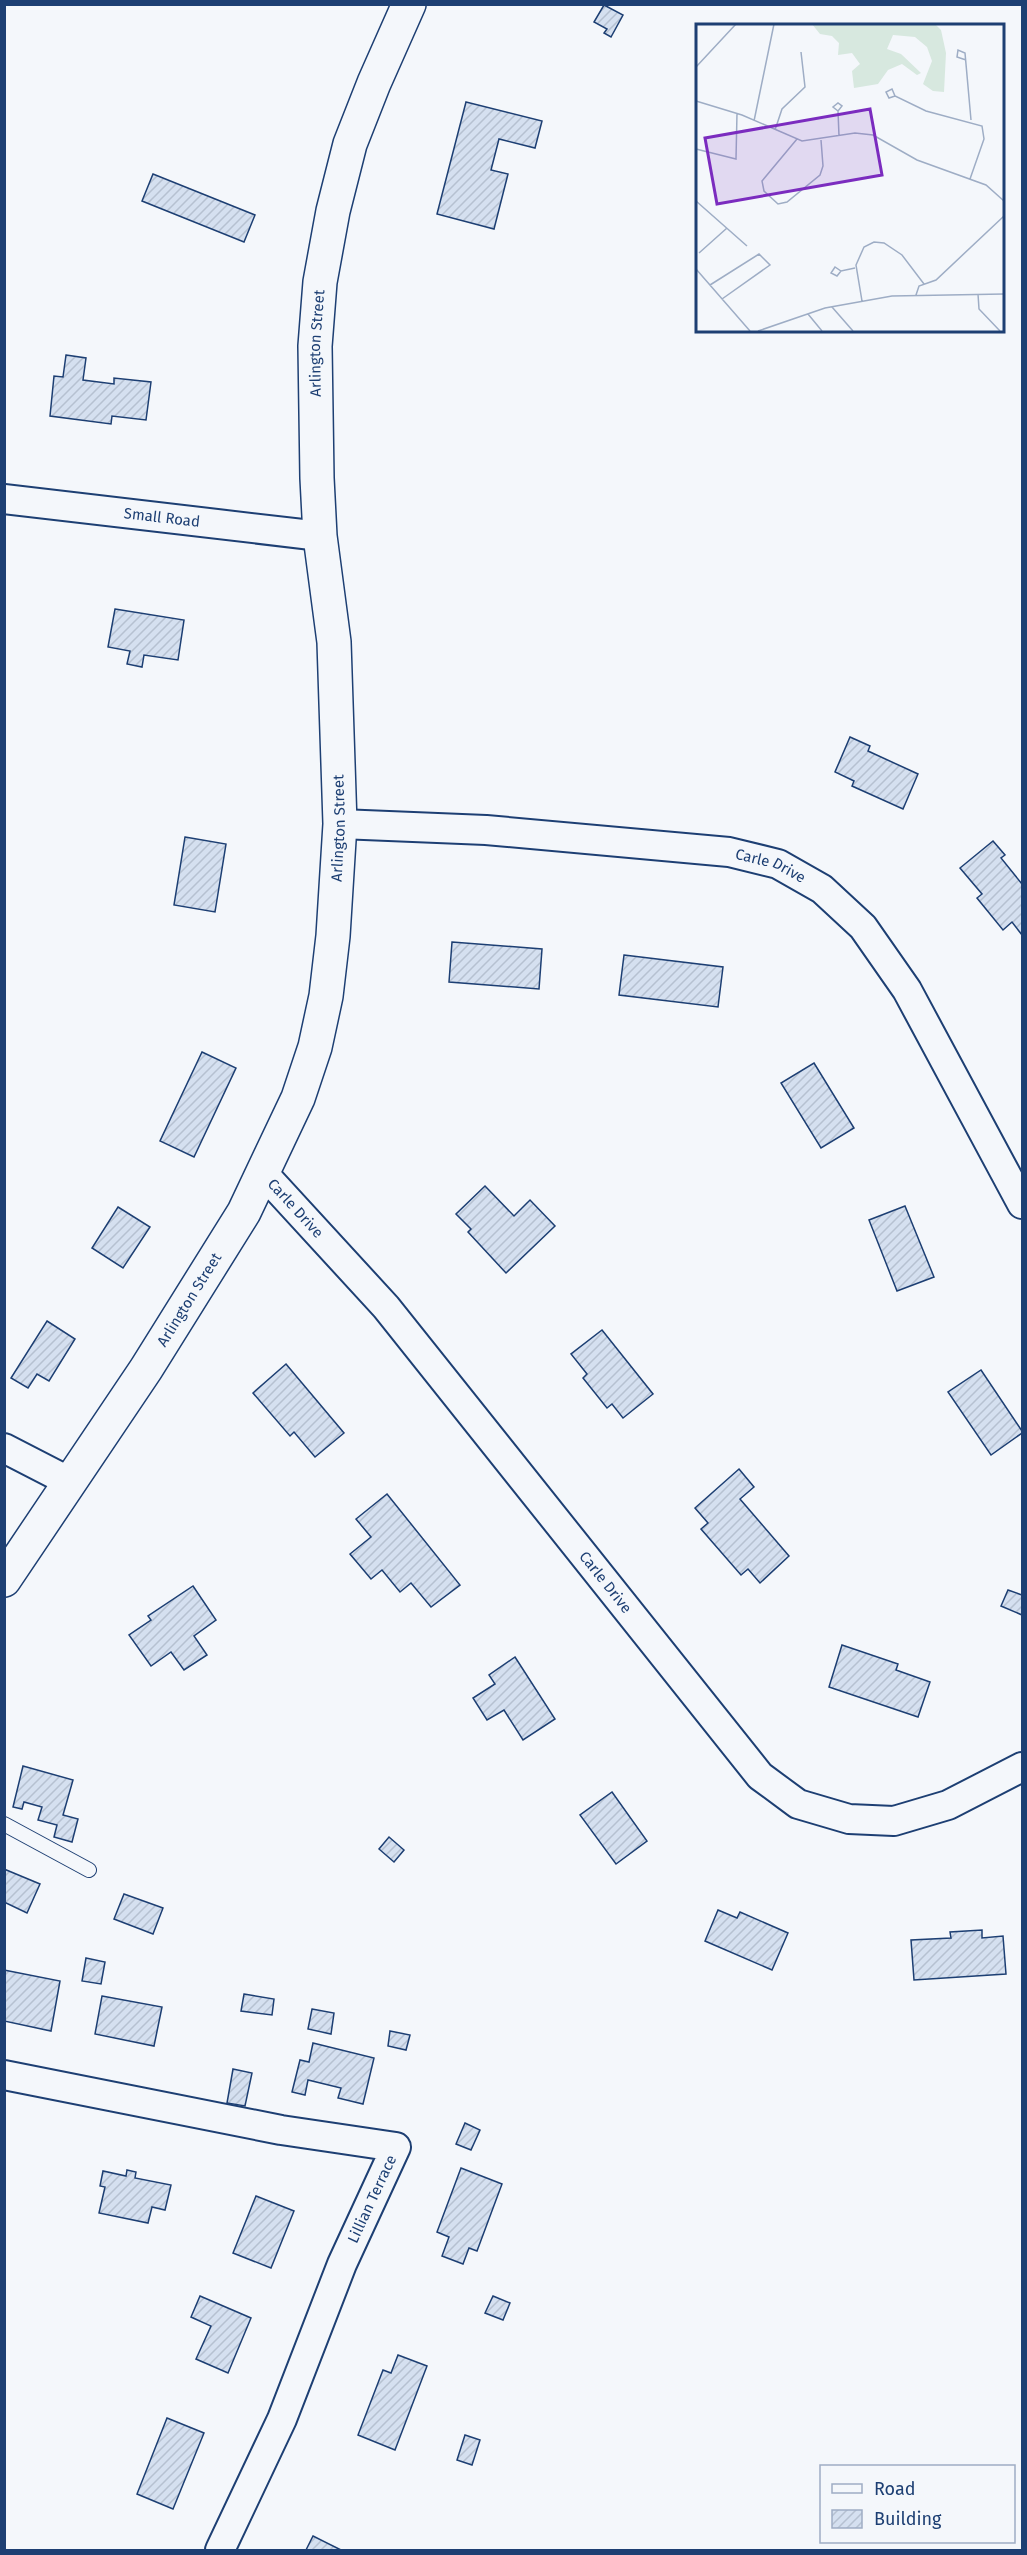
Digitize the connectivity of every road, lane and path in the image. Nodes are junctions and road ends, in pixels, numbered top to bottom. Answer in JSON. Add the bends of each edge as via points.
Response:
{"nodes":[{"id":1,"x":409,"y":4,"type":"edge"},
{"id":2,"x":4,"y":499,"type":"edge"},
{"id":3,"x":320,"y":536,"type":"junction"},
{"id":4,"x":340,"y":824,"type":"junction"},
{"id":5,"x":263,"y":1173,"type":"junction"},
{"id":6,"x":1023,"y":1204,"type":"edge"},
{"id":7,"x":4,"y":1448,"type":"edge"},
{"id":8,"x":70,"y":1482,"type":"junction"},
{"id":9,"x":4,"y":1580,"type":"edge"},
{"id":10,"x":1023,"y":1767,"type":"edge"},
{"id":11,"x":4,"y":1824,"type":"edge"},
{"id":12,"x":89,"y":1870,"type":"dead end"},
{"id":13,"x":4,"y":2075,"type":"edge"},
{"id":14,"x":220,"y":2550,"type":"edge"}],
"edges":[{"from":1,"to":3,"type":"street","name":"Arlington Street","via":[[350,144],[320,282],[314,406]]},
{"from":2,"to":3,"type":"street","name":"Small Road"},
{"from":3,"to":4,"type":"street","name":"Arlington Street","via":[[334,642]]},
{"from":4,"to":5,"type":"street","name":"Arlington Street","via":[[333,936],[315,1047],[298,1098]]},
{"from":4,"to":6,"type":"street","name":"Carle Drive","via":[[486,830],[729,852],[778,864],[822,889],[863,927],[907,990]]},
{"from":5,"to":8,"type":"street","name":"Arlington Street","via":[[244,1212],[146,1369]]},
{"from":5,"to":10,"type":"street","name":"Carle Drive","via":[[386,1307],[760,1776],[798,1804],[849,1819],[894,1821],[948,1805]]},
{"from":7,"to":8,"type":"street"},
{"from":8,"to":9,"type":"street","name":"Arlington Street"},
{"from":11,"to":12,"type":"lane"},
{"from":13,"to":14,"type":"street","name":"Lillian Terrace","via":[[281,2130],[396,2147],[342,2264],[282,2419]]}]}
